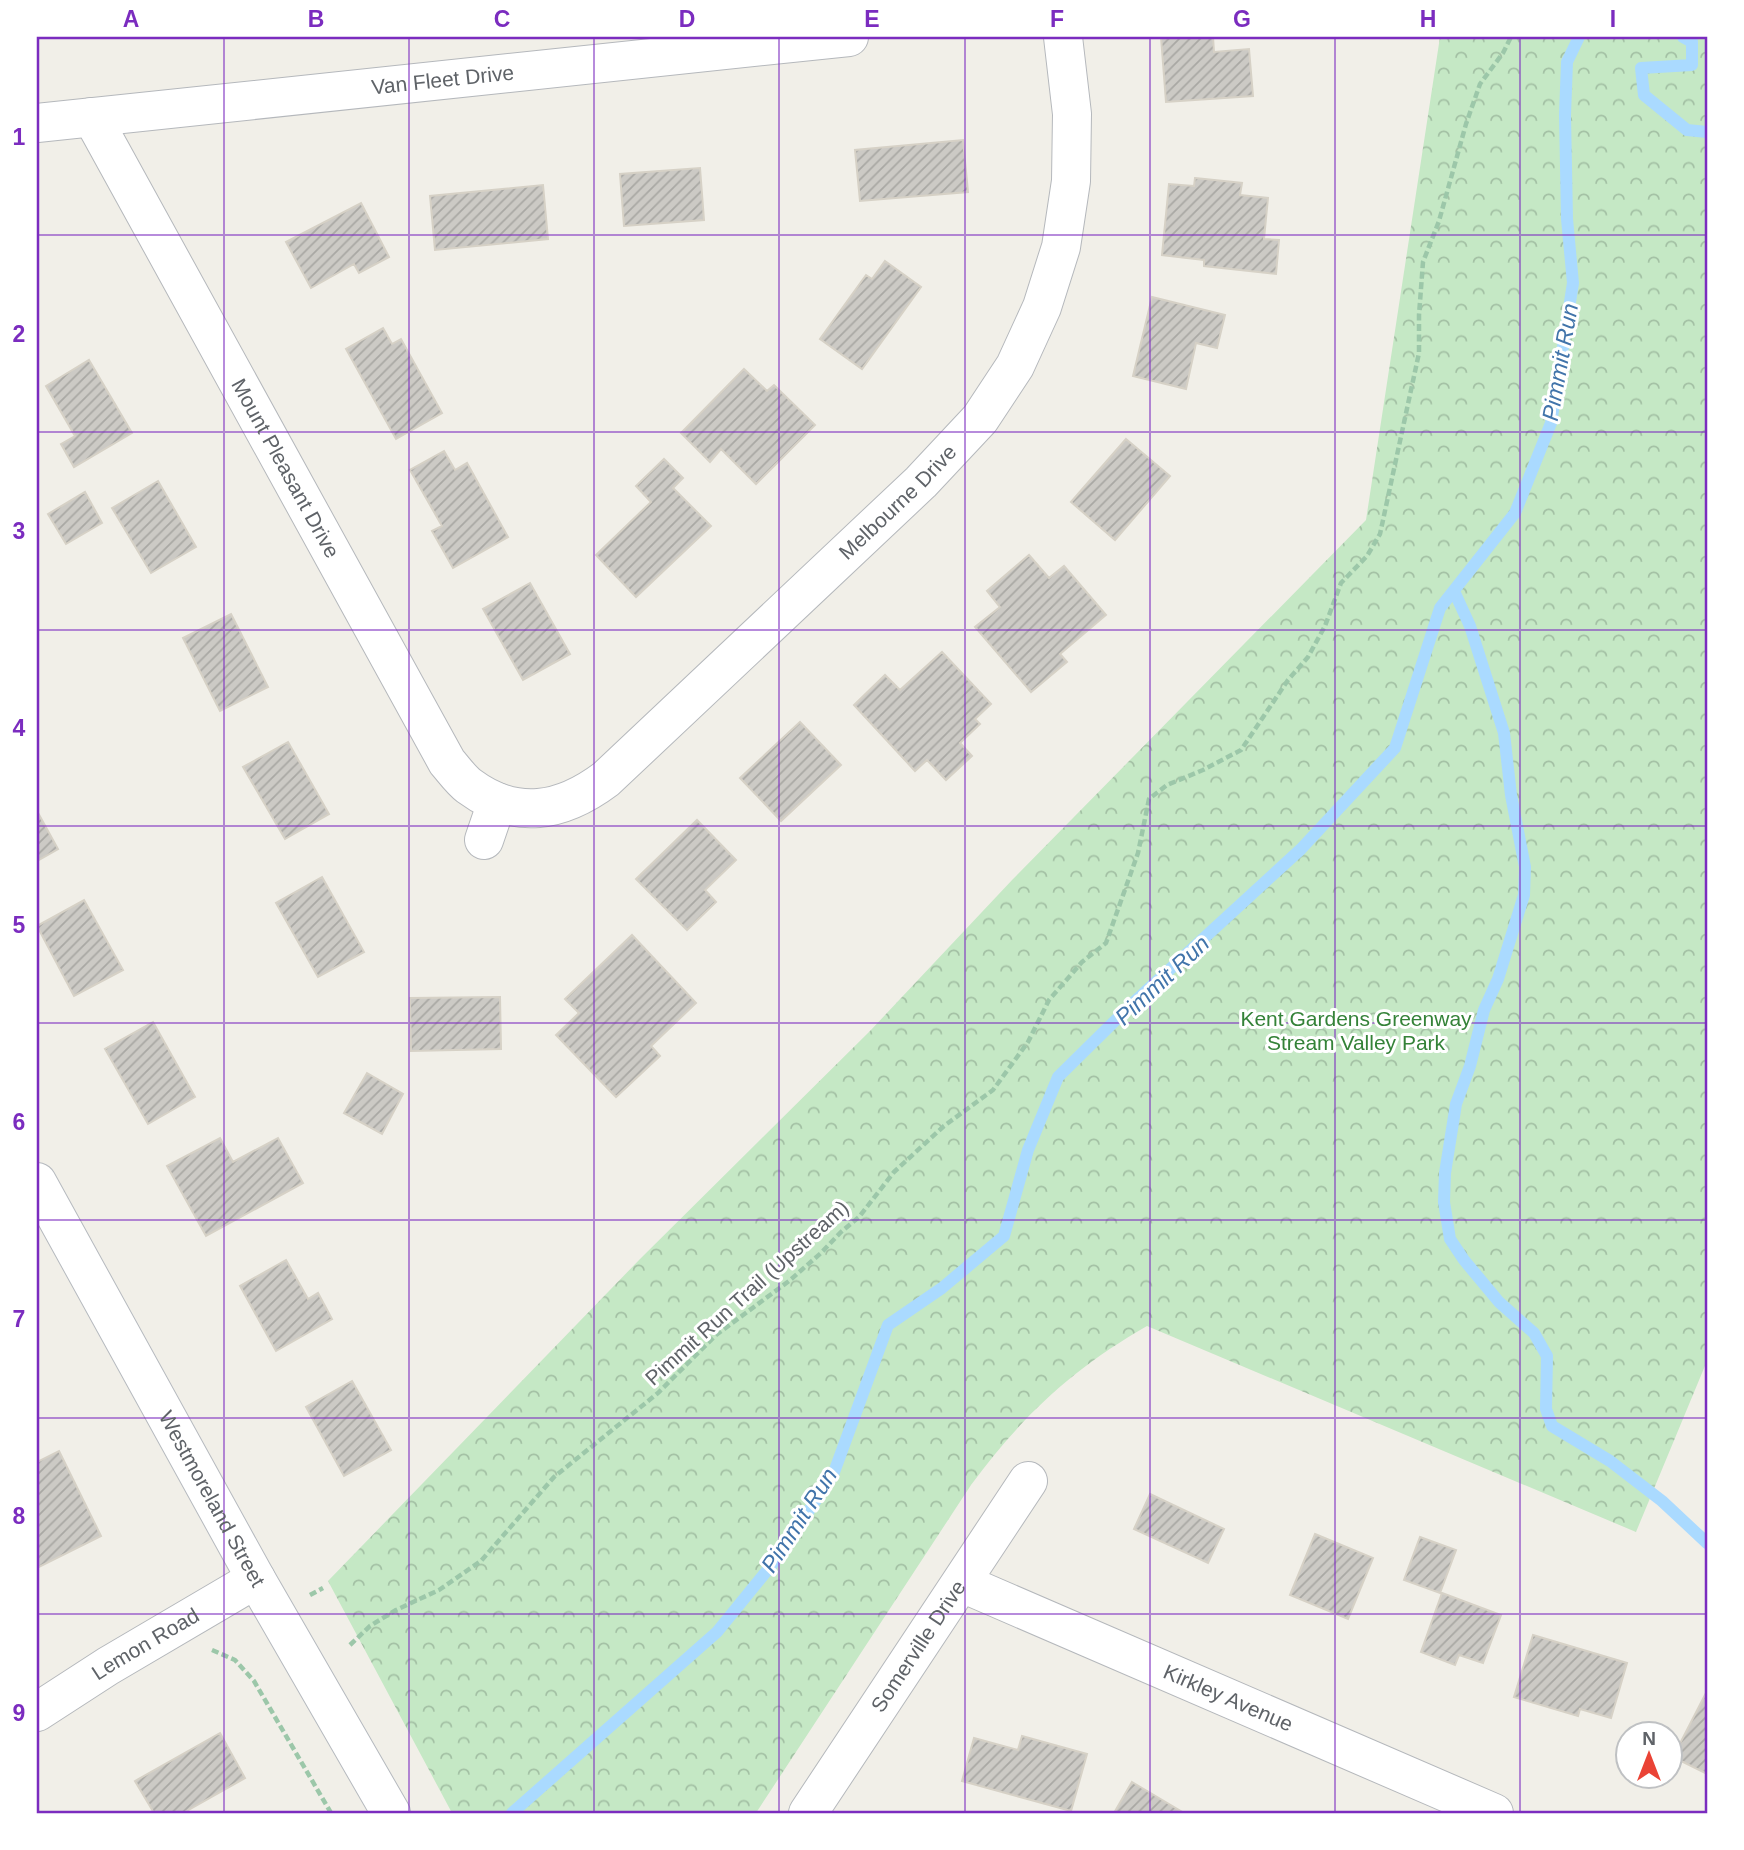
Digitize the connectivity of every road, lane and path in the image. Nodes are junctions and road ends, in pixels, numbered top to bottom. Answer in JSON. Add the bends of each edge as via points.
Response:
{"nodes":[{"id":1,"x":849,"y":37,"type":"edge"},
{"id":2,"x":1063,"y":37,"type":"edge"},
{"id":3,"x":1511,"y":37,"type":"edge"},
{"id":4,"x":92,"y":117,"type":"junction"},
{"id":5,"x":37,"y":123,"type":"edge"},
{"id":6,"x":497,"y":802,"type":"junction"},
{"id":7,"x":484,"y":840,"type":"dead end"},
{"id":8,"x":37,"y":1182,"type":"edge"},
{"id":9,"x":1028,"y":1481,"type":"dead end"},
{"id":10,"x":256,"y":1579,"type":"junction"},
{"id":11,"x":962,"y":1583,"type":"junction"},
{"id":12,"x":350,"y":1645,"type":"dead end"},
{"id":13,"x":211,"y":1650,"type":"dead end"},
{"id":14,"x":37,"y":1712,"type":"edge"},
{"id":15,"x":331,"y":1813,"type":"edge"},
{"id":16,"x":391,"y":1813,"type":"edge"},
{"id":17,"x":808,"y":1813,"type":"edge"},
{"id":18,"x":1494,"y":1813,"type":"edge"}],
"edges":[{"from":1,"to":4,"type":"street","name":"Van Fleet Drive"},
{"from":2,"to":6,"type":"street","name":"Melbourne Drive","via":[[1072,128],[1071,181],[1061,247],[1042,307],[1015,366],[980,419],[921,482],[606,779],[585,795],[558,806],[527,809]]},
{"from":3,"to":12,"type":"path","name":"Pimmit Run Trail (Upstream)","via":[[1480,84],[1423,262],[1419,353],[1380,534],[1367,556],[1341,583],[1308,657],[1241,750],[1167,785],[1149,799],[1138,853],[1106,943],[1082,962],[1049,1000],[1018,1059],[993,1090],[944,1126],[894,1172],[859,1217],[821,1253],[716,1335],[658,1393],[554,1476],[481,1561],[439,1590],[370,1626]]},
{"from":4,"to":5,"type":"street","name":"Van Fleet Drive"},
{"from":4,"to":6,"type":"street","name":"Mount Pleasant Drive","via":[[447,762],[468,785]]},
{"from":6,"to":7,"type":"street"},
{"from":8,"to":10,"type":"street","name":"Westmoreland Street"},
{"from":9,"to":11,"type":"street","name":"Somerville Drive"},
{"from":10,"to":14,"type":"street","name":"Lemon Road"},
{"from":10,"to":16,"type":"street","name":"Westmoreland Street"},
{"from":11,"to":17,"type":"street","name":"Somerville Drive"},
{"from":11,"to":18,"type":"street","name":"Kirkley Avenue"},
{"from":13,"to":15,"type":"path","via":[[235,1660],[254,1681]]}]}
